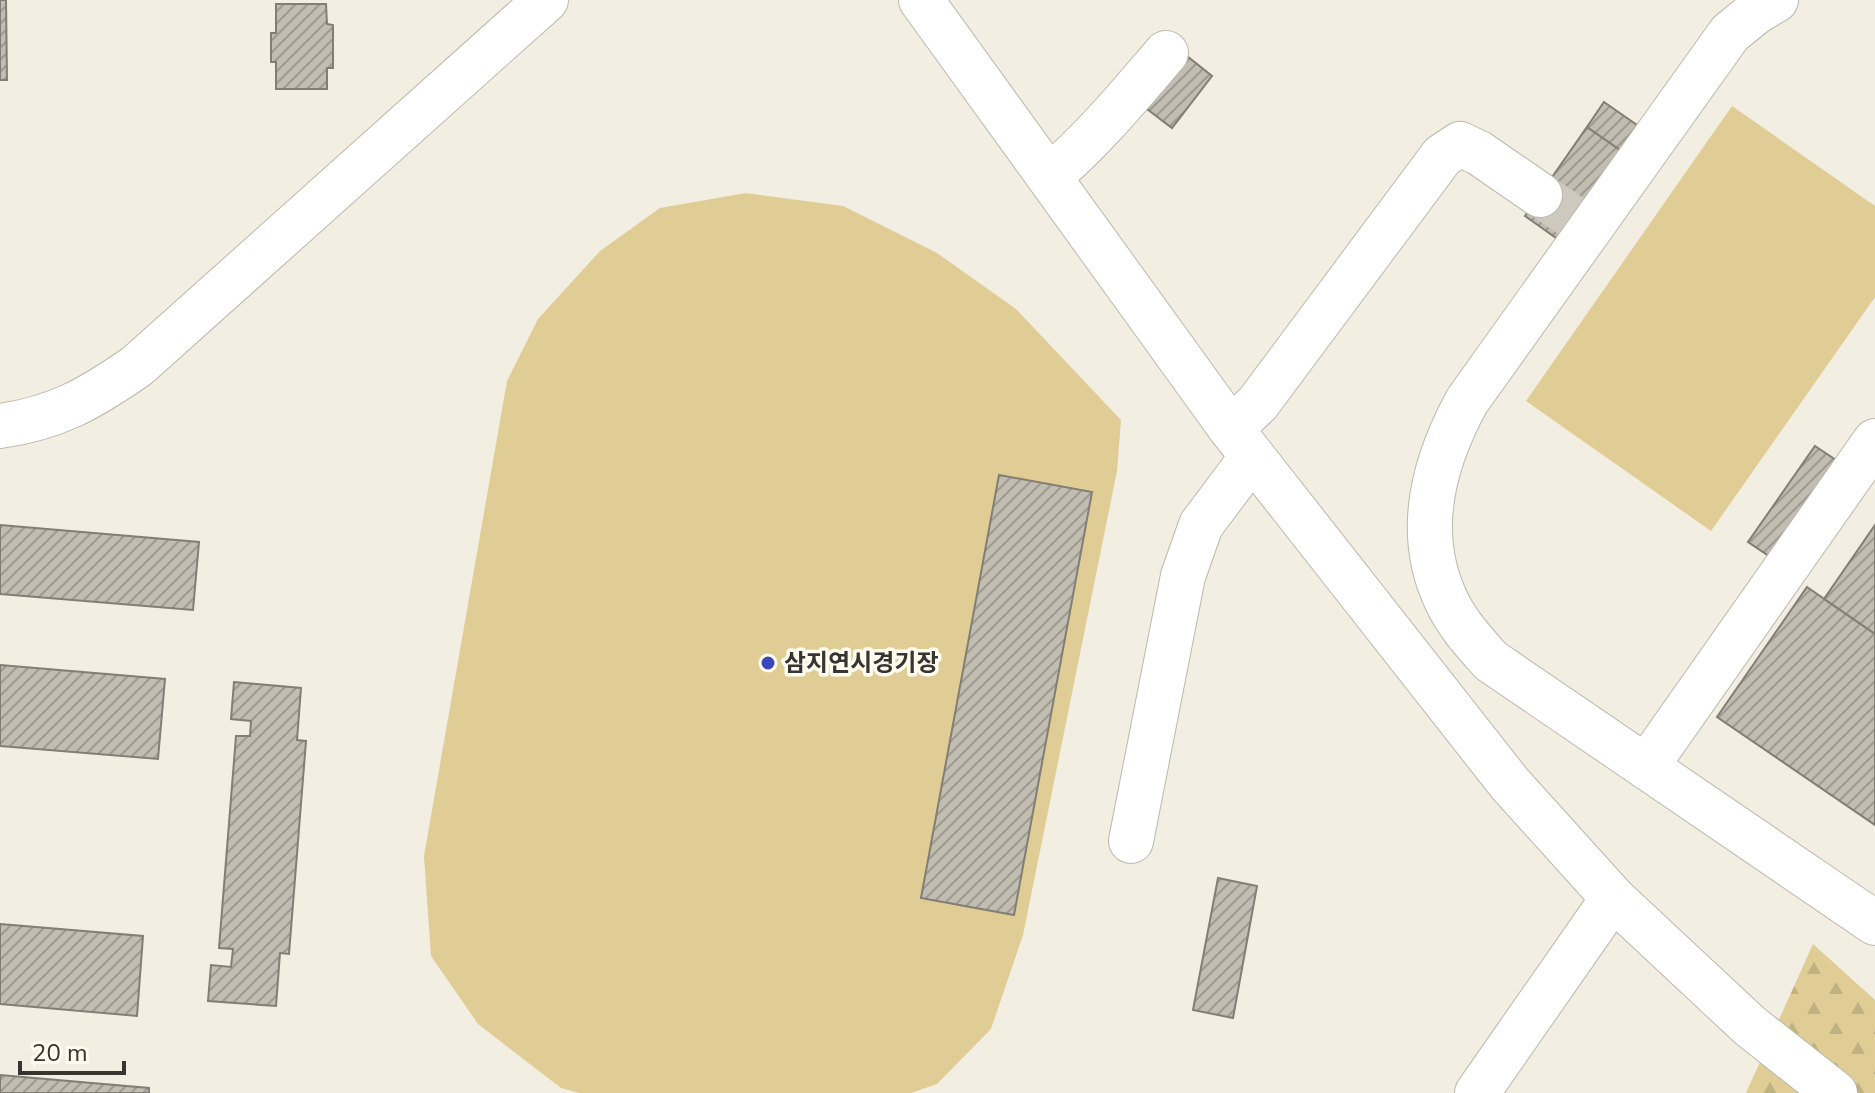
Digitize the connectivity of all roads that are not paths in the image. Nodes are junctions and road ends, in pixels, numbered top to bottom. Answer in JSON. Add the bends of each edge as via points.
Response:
{"nodes":[{"id":1,"x":546,"y":0,"type":"edge"},
{"id":2,"x":921,"y":0,"type":"edge"},
{"id":3,"x":1776,"y":0,"type":"edge"},
{"id":4,"x":1166,"y":53,"type":"dead end"},
{"id":5,"x":1049,"y":177,"type":"junction"},
{"id":6,"x":1567,"y":214,"type":"junction"},
{"id":7,"x":0,"y":426,"type":"edge"},
{"id":8,"x":1875,"y":441,"type":"edge"},
{"id":9,"x":1241,"y":443,"type":"junction"},
{"id":10,"x":1646,"y":767,"type":"junction"},
{"id":11,"x":1131,"y":841,"type":"dead end"},
{"id":12,"x":1613,"y":898,"type":"junction"},
{"id":13,"x":1875,"y":923,"type":"edge"},
{"id":14,"x":1477,"y":1093,"type":"edge"},
{"id":15,"x":1835,"y":1093,"type":"edge"}],
"edges":[{"from":1,"to":7,"type":"street","via":[[137,366],[95,396]]},
{"from":2,"to":5,"type":"street"},
{"from":3,"to":6,"type":"street","via":[[1730,33]]},
{"from":4,"to":5,"type":"street"},
{"from":5,"to":9,"type":"street"},
{"from":6,"to":9,"type":"street","via":[[1460,144],[1442,156],[1258,403]]},
{"from":6,"to":10,"type":"street","via":[[1448,436],[1429,518],[1434,563],[1446,601],[1491,661]]},
{"from":8,"to":10,"type":"street"},
{"from":9,"to":11,"type":"street","via":[[1183,576]]},
{"from":9,"to":12,"type":"street","via":[[1510,784]]},
{"from":10,"to":13,"type":"street"},
{"from":12,"to":14,"type":"street"},
{"from":12,"to":15,"type":"street","via":[[1750,1026]]}]}
